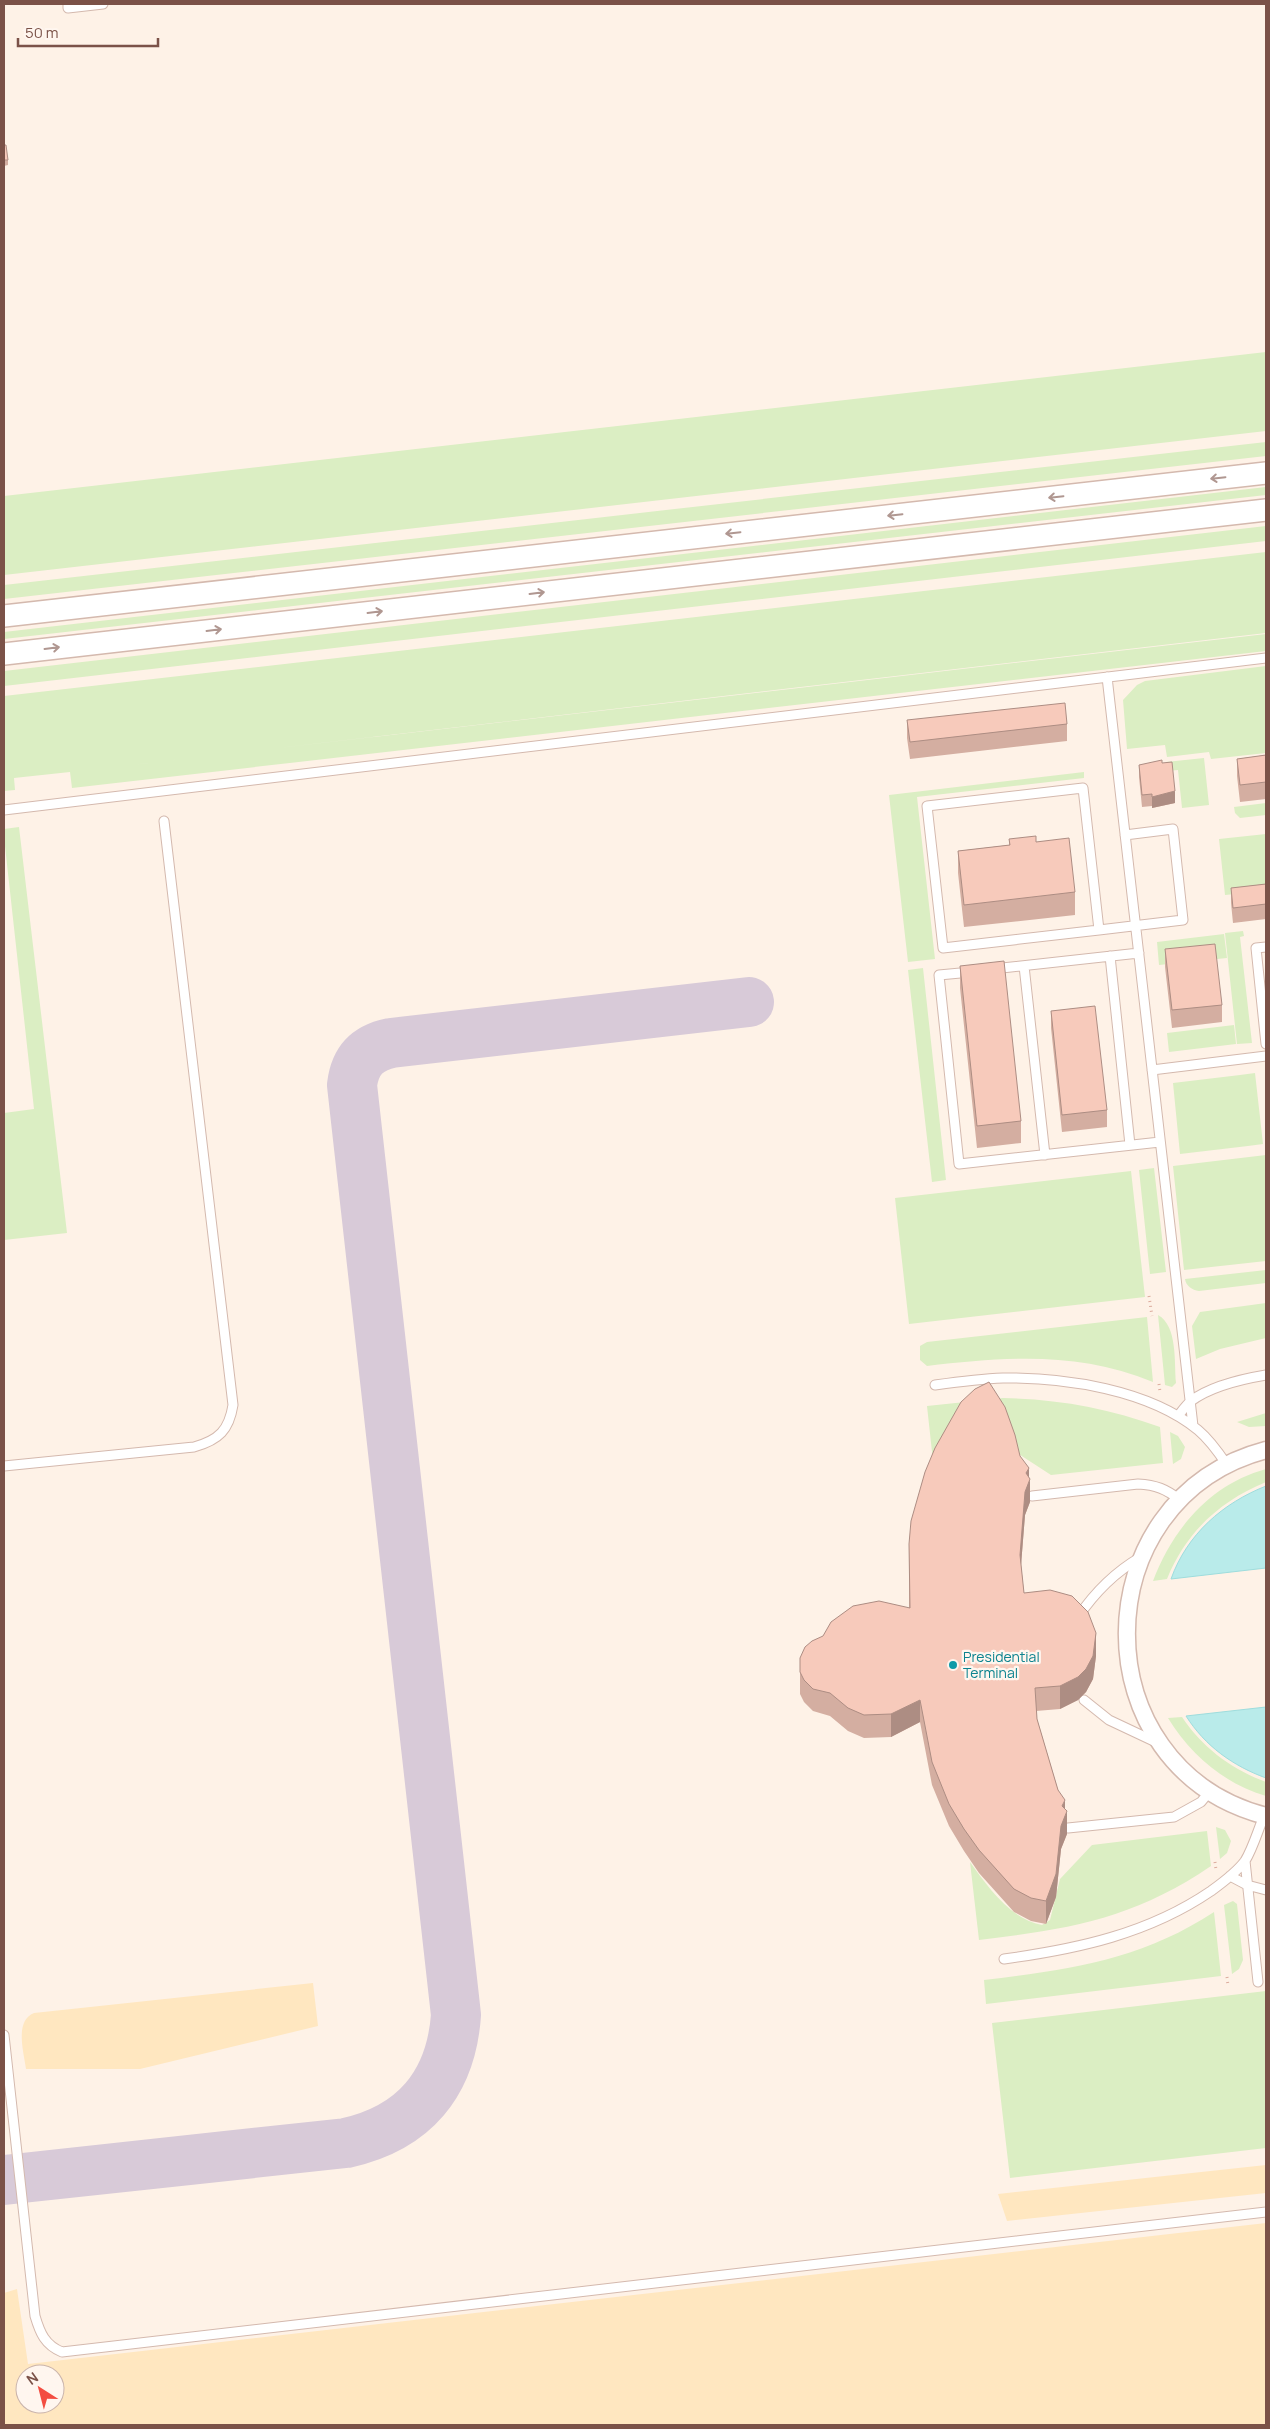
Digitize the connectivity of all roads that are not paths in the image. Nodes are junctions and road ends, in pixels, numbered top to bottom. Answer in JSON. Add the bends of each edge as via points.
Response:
{"nodes":[{"id":1,"x":68,"y":4,"type":"edge"},
{"id":2,"x":103,"y":4,"type":"edge"},
{"id":3,"x":1266,"y":473,"type":"edge"},
{"id":4,"x":1266,"y":510,"type":"edge"},
{"id":5,"x":4,"y":616,"type":"edge"},
{"id":6,"x":4,"y":654,"type":"edge"},
{"id":7,"x":1266,"y":658,"type":"edge"},
{"id":8,"x":1107,"y":677,"type":"junction"},
{"id":9,"x":4,"y":810,"type":"edge"},
{"id":10,"x":164,"y":821,"type":"dead end"},
{"id":11,"x":1125,"y":834,"type":"junction"},
{"id":12,"x":1136,"y":926,"type":"junction"},
{"id":13,"x":1099,"y":930,"type":"junction"},
{"id":14,"x":1266,"y":947,"type":"edge"},
{"id":15,"x":1139,"y":952,"type":"junction"},
{"id":16,"x":1110,"y":956,"type":"junction"},
{"id":17,"x":1024,"y":966,"type":"junction"},
{"id":18,"x":1264,"y":1000,"type":"edge"},
{"id":19,"x":1266,"y":1044,"type":"edge"},
{"id":20,"x":1266,"y":1056,"type":"edge"},
{"id":21,"x":1152,"y":1070,"type":"junction"},
{"id":22,"x":1160,"y":1142,"type":"junction"},
{"id":23,"x":1130,"y":1146,"type":"junction"},
{"id":24,"x":1045,"y":1155,"type":"junction"},
{"id":25,"x":1266,"y":1375,"type":"edge"},
{"id":26,"x":935,"y":1385,"type":"dead end"},
{"id":27,"x":1190,"y":1402,"type":"junction"},
{"id":28,"x":1178,"y":1416,"type":"junction"},
{"id":29,"x":1193,"y":1426,"type":"junction"},
{"id":30,"x":1266,"y":1450,"type":"edge"},
{"id":31,"x":1227,"y":1465,"type":"junction"},
{"id":32,"x":4,"y":1466,"type":"edge"},
{"id":33,"x":1032,"y":1496,"type":"edge"},
{"id":34,"x":1180,"y":1500,"type":"junction"},
{"id":35,"x":1142,"y":1557,"type":"junction"},
{"id":36,"x":1078,"y":1617,"type":"edge"},
{"id":37,"x":1084,"y":1700,"type":"dead end"},
{"id":38,"x":1162,"y":1746,"type":"junction"},
{"id":39,"x":1210,"y":1791,"type":"junction"},
{"id":40,"x":1265,"y":1816,"type":"edge"},
{"id":41,"x":1068,"y":1828,"type":"edge"},
{"id":42,"x":1245,"y":1861,"type":"junction"},
{"id":43,"x":1230,"y":1876,"type":"junction"},
{"id":44,"x":1247,"y":1885,"type":"junction"},
{"id":45,"x":1266,"y":1890,"type":"edge"},
{"id":46,"x":1004,"y":1959,"type":"dead end"},
{"id":47,"x":1258,"y":1982,"type":"dead end"},
{"id":48,"x":4,"y":2035,"type":"edge"},
{"id":49,"x":1266,"y":2212,"type":"edge"}],
"edges":[{"from":1,"to":2,"type":"lane","via":[[68,8]]},
{"from":3,"to":5,"type":"street","one_way":true},
{"from":6,"to":4,"type":"street","one_way":true},
{"from":7,"to":8,"type":"lane"},
{"from":8,"to":9,"type":"lane"},
{"from":8,"to":11,"type":"lane"},
{"from":10,"to":32,"type":"lane","via":[[233,1405],[230,1420],[224,1431],[210,1443],[194,1447]]},
{"from":11,"to":12,"type":"lane"},
{"from":11,"to":12,"type":"lane","via":[[1173,829],[1183,920]]},
{"from":12,"to":13,"type":"lane"},
{"from":12,"to":15,"type":"lane"},
{"from":13,"to":13,"type":"lane","via":[[943,948],[927,806],[1083,788]]},
{"from":14,"to":18,"type":"lane","via":[[1256,948]]},
{"from":15,"to":16,"type":"lane"},
{"from":15,"to":21,"type":"lane"},
{"from":16,"to":17,"type":"lane"},
{"from":16,"to":23,"type":"lane"},
{"from":17,"to":24,"type":"lane"},
{"from":17,"to":24,"type":"lane","via":[[939,975],[959,1164]]},
{"from":18,"to":19,"type":"lane"},
{"from":20,"to":21,"type":"lane"},
{"from":21,"to":22,"type":"lane"},
{"from":22,"to":23,"type":"lane"},
{"from":22,"to":27,"type":"lane"},
{"from":23,"to":24,"type":"lane"},
{"from":25,"to":27,"type":"lane","via":[[1234,1382]]},
{"from":26,"to":28,"type":"lane","via":[[1002,1378],[1038,1379],[1122,1394]]},
{"from":27,"to":28,"type":"lane"},
{"from":27,"to":29,"type":"lane"},
{"from":28,"to":29,"type":"lane"},
{"from":29,"to":31,"type":"lane"},
{"from":30,"to":31,"type":"street"},
{"from":31,"to":34,"type":"street"},
{"from":33,"to":34,"type":"lane","via":[[1138,1484],[1155,1485]]},
{"from":34,"to":35,"type":"street","via":[[1162,1522]]},
{"from":35,"to":36,"type":"lane","via":[[1125,1566],[1100,1589]]},
{"from":35,"to":38,"type":"street","via":[[1130,1595],[1127,1654],[1135,1693]]},
{"from":37,"to":38,"type":"lane","via":[[1110,1720]]},
{"from":38,"to":39,"type":"street","via":[[1189,1775]]},
{"from":39,"to":40,"type":"street","via":[[1239,1807]]},
{"from":39,"to":41,"type":"lane","via":[[1201,1802],[1174,1817]]},
{"from":40,"to":42,"type":"lane"},
{"from":42,"to":43,"type":"lane"},
{"from":42,"to":44,"type":"lane"},
{"from":43,"to":44,"type":"lane"},
{"from":43,"to":46,"type":"lane","via":[[1190,1904],[1139,1929],[1089,1945]]},
{"from":44,"to":45,"type":"lane"},
{"from":44,"to":47,"type":"lane"},
{"from":48,"to":49,"type":"lane","via":[[35,2316],[45,2340],[62,2352]]}]}
